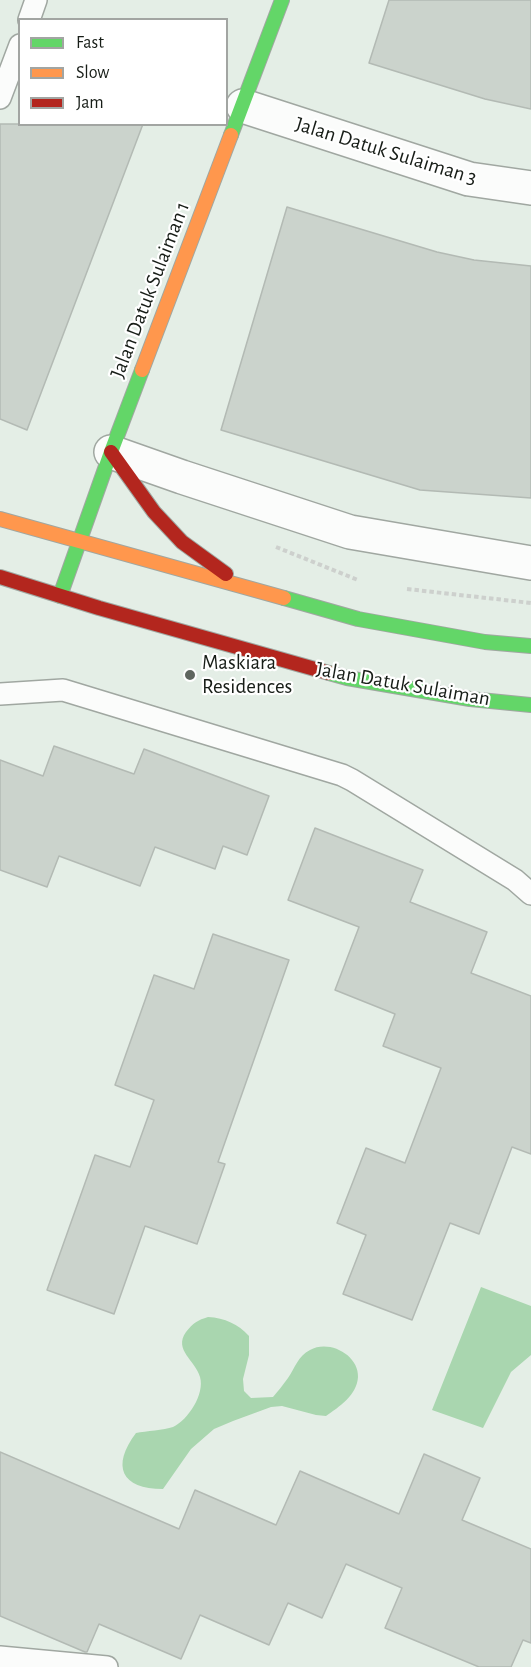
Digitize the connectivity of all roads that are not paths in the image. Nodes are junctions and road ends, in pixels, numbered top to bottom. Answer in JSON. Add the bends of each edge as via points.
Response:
{"nodes":[{"id":1,"x":36,"y":0,"type":"edge"},
{"id":2,"x":282,"y":0,"type":"edge"},
{"id":3,"x":30,"y":18,"type":"edge"},
{"id":4,"x":18,"y":50,"type":"edge"},
{"id":5,"x":0,"y":98,"type":"edge"},
{"id":6,"x":243,"y":106,"type":"junction"},
{"id":7,"x":531,"y":188,"type":"edge"},
{"id":8,"x":111,"y":452,"type":"junction"},
{"id":9,"x":0,"y":519,"type":"edge"},
{"id":10,"x":80,"y":541,"type":"junction"},
{"id":11,"x":531,"y":563,"type":"edge"},
{"id":12,"x":0,"y":577,"type":"edge"},
{"id":13,"x":243,"y":586,"type":"junction"},
{"id":14,"x":60,"y":596,"type":"junction"},
{"id":15,"x":531,"y":646,"type":"edge"},
{"id":16,"x":0,"y":694,"type":"edge"},
{"id":17,"x":531,"y":705,"type":"edge"},
{"id":18,"x":531,"y":894,"type":"edge"},
{"id":19,"x":0,"y":1657,"type":"edge"},
{"id":20,"x":107,"y":1667,"type":"edge"}],
"edges":[{"from":1,"to":3,"type":"lane"},
{"from":2,"to":6,"type":"main road","name":"Jalan Datuk Sulaiman 1"},
{"from":4,"to":5,"type":"lane"},
{"from":6,"to":7,"type":"street","name":"Jalan Datuk Sulaiman 3","via":[[469,179]]},
{"from":6,"to":8,"type":"main road","name":"Jalan Datuk Sulaiman 1"},
{"from":8,"to":10,"type":"main road","name":"Jalan Datuk Sulaiman 1"},
{"from":8,"to":11,"type":"street","via":[[350,532]]},
{"from":8,"to":13,"type":"main road","via":[[154,512],[182,542]]},
{"from":9,"to":10,"type":"main road"},
{"from":10,"to":13,"type":"main road"},
{"from":10,"to":14,"type":"main road","name":"Jalan Datuk Sulaiman 1"},
{"from":12,"to":14,"type":"main road","name":"Jalan Datuk Sulaiman"},
{"from":13,"to":15,"type":"main road","via":[[358,619],[485,642]]},
{"from":14,"to":17,"type":"main road","name":"Jalan Datuk Sulaiman","via":[[347,678]]},
{"from":16,"to":18,"type":"lane","via":[[63,690],[342,775],[515,880]]},
{"from":19,"to":20,"type":"lane"}]}
